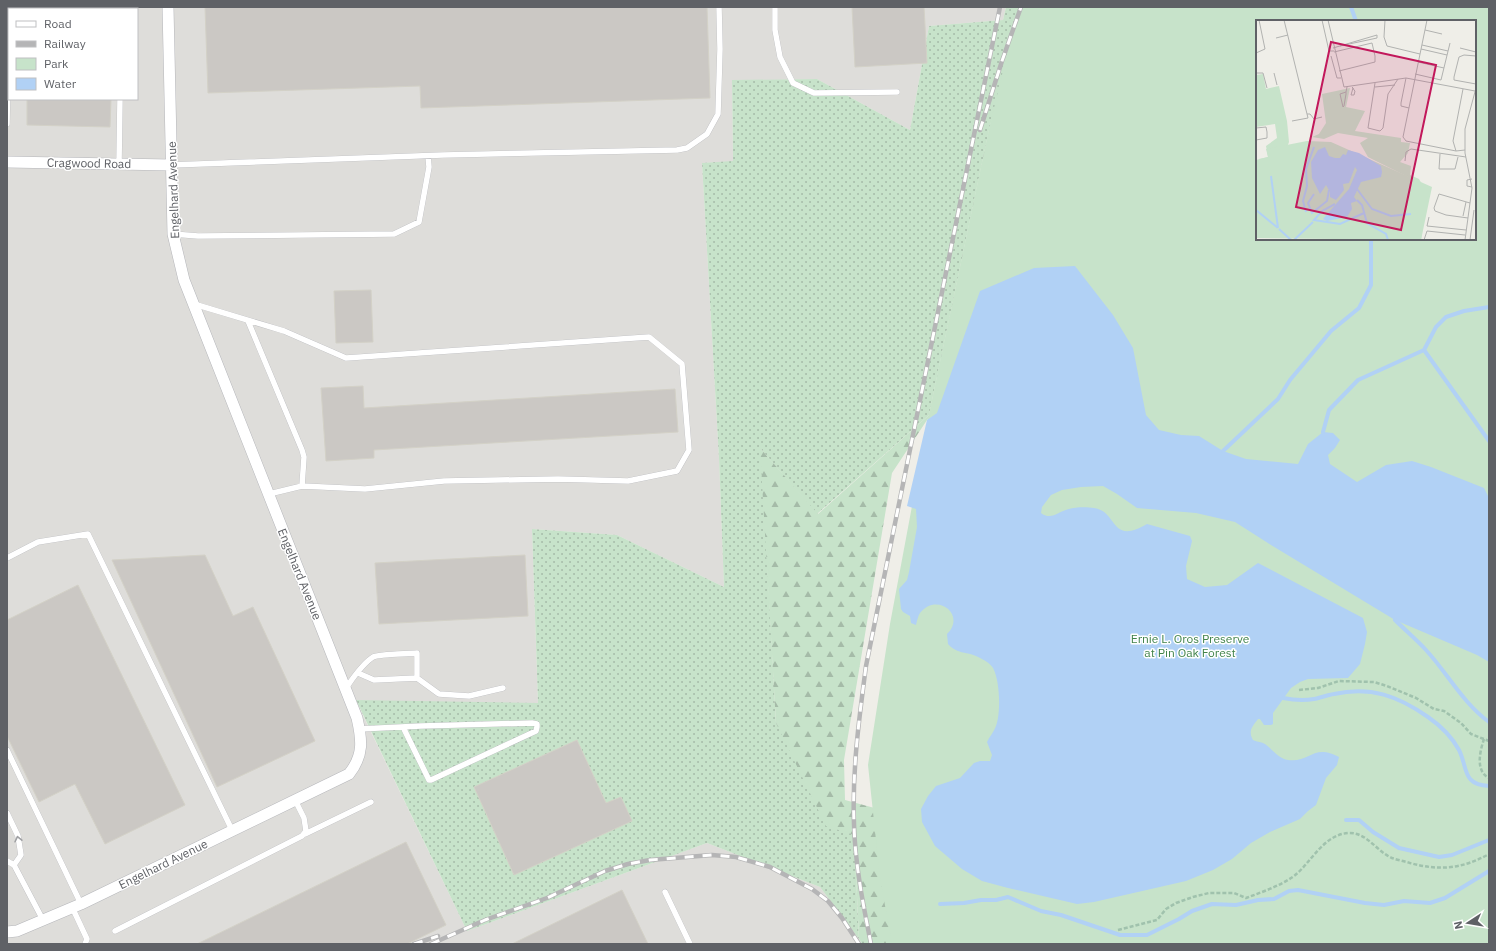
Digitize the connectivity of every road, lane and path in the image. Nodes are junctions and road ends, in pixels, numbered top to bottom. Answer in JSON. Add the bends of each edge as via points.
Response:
{"nodes":[{"id":1,"x":168,"y":7,"type":"edge"},
{"id":2,"x":719,"y":7,"type":"edge"},
{"id":3,"x":775,"y":7,"type":"edge"},
{"id":4,"x":8,"y":72,"type":"edge"},
{"id":5,"x":897,"y":92,"type":"dead end"},
{"id":6,"x":120,"y":100,"type":"edge"},
{"id":7,"x":7,"y":124,"type":"edge"},
{"id":8,"x":428,"y":156,"type":"junction"},
{"id":9,"x":7,"y":162,"type":"edge"},
{"id":10,"x":119,"y":163,"type":"junction"},
{"id":11,"x":171,"y":165,"type":"junction"},
{"id":12,"x":173,"y":234,"type":"junction"},
{"id":13,"x":193,"y":304,"type":"junction"},
{"id":14,"x":248,"y":321,"type":"junction"},
{"id":15,"x":302,"y":486,"type":"junction"},
{"id":16,"x":269,"y":494,"type":"junction"},
{"id":17,"x":7,"y":558,"type":"edge"},
{"id":18,"x":358,"y":673,"type":"junction"},
{"id":19,"x":417,"y":678,"type":"junction"},
{"id":20,"x":345,"y":688,"type":"junction"},
{"id":21,"x":503,"y":688,"type":"dead end"},
{"id":22,"x":1299,"y":690,"type":"dead end"},
{"id":23,"x":403,"y":727,"type":"junction"},
{"id":24,"x":359,"y":729,"type":"junction"},
{"id":25,"x":1484,"y":739,"type":"junction"},
{"id":26,"x":1489,"y":741,"type":"edge"},
{"id":27,"x":7,"y":750,"type":"edge"},
{"id":28,"x":1489,"y":778,"type":"edge"},
{"id":29,"x":295,"y":800,"type":"junction"},
{"id":30,"x":371,"y":802,"type":"dead end"},
{"id":31,"x":7,"y":813,"type":"edge"},
{"id":32,"x":232,"y":830,"type":"junction"},
{"id":33,"x":305,"y":834,"type":"junction"},
{"id":34,"x":1489,"y":854,"type":"edge"},
{"id":35,"x":7,"y":861,"type":"edge"},
{"id":36,"x":14,"y":865,"type":"junction"},
{"id":37,"x":665,"y":892,"type":"dead end"},
{"id":38,"x":77,"y":906,"type":"junction"},
{"id":39,"x":43,"y":920,"type":"junction"},
{"id":40,"x":1118,"y":930,"type":"dead end"},
{"id":41,"x":115,"y":931,"type":"dead end"},
{"id":42,"x":7,"y":932,"type":"edge"},
{"id":43,"x":85,"y":944,"type":"edge"},
{"id":44,"x":690,"y":944,"type":"edge"}],
"edges":[{"from":1,"to":11,"type":"street","name":"Engelhard Avenue"},
{"from":2,"to":8,"type":"lane","via":[[718,114],[707,134],[687,148]]},
{"from":3,"to":5,"type":"lane","via":[[775,30],[780,57],[793,83],[814,93]]},
{"from":4,"to":7,"type":"lane"},
{"from":6,"to":10,"type":"lane"},
{"from":8,"to":11,"type":"lane"},
{"from":8,"to":12,"type":"lane","via":[[429,166],[419,222],[394,234]]},
{"from":9,"to":10,"type":"street","name":"Cragwood Road"},
{"from":10,"to":11,"type":"street","name":"Cragwood Road"},
{"from":11,"to":12,"type":"street","name":"Engelhard Avenue"},
{"from":12,"to":13,"type":"street","name":"Engelhard Avenue","via":[[184,280]]},
{"from":13,"to":14,"type":"lane"},
{"from":13,"to":16,"type":"street","name":"Engelhard Avenue"},
{"from":14,"to":15,"type":"lane","via":[[304,456]]},
{"from":14,"to":15,"type":"lane","via":[[284,332],[346,358],[649,337],[682,364],[689,450],[677,470],[628,481],[444,481],[365,489]]},
{"from":15,"to":16,"type":"lane"},
{"from":16,"to":20,"type":"street","name":"Engelhard Avenue"},
{"from":17,"to":32,"type":"lane","via":[[38,542],[88,534]]},
{"from":18,"to":19,"type":"lane","via":[[374,680]]},
{"from":18,"to":19,"type":"lane","via":[[374,656],[417,653]]},
{"from":18,"to":20,"type":"lane"},
{"from":19,"to":21,"type":"lane","via":[[439,694],[469,696]]},
{"from":20,"to":24,"type":"street","name":"Engelhard Avenue"},
{"from":22,"to":25,"type":"path","via":[[1318,688],[1339,681],[1374,682],[1444,711],[1461,722],[1471,734]]},
{"from":23,"to":23,"type":"lane","via":[[532,723],[537,724],[536,731],[431,780]]},
{"from":23,"to":24,"type":"lane"},
{"from":24,"to":29,"type":"street","name":"Engelhard Avenue","via":[[360,753],[356,766],[349,774]]},
{"from":25,"to":26,"type":"path"},
{"from":25,"to":28,"type":"path","via":[[1480,766],[1482,773]]},
{"from":27,"to":38,"type":"lane"},
{"from":29,"to":32,"type":"street","name":"Engelhard Avenue"},
{"from":29,"to":33,"type":"lane","via":[[304,818]]},
{"from":30,"to":33,"type":"lane"},
{"from":36,"to":31,"type":"lane","one_way":true,"via":[[21,855],[18,836]]},
{"from":32,"to":38,"type":"street","name":"Engelhard Avenue"},
{"from":33,"to":41,"type":"lane"},
{"from":34,"to":40,"type":"path","via":[[1454,868],[1428,868],[1391,858],[1369,840],[1360,835],[1347,833],[1321,847],[1294,876],[1262,892],[1246,898],[1234,893],[1209,893],[1192,897],[1176,902],[1157,920]]},
{"from":35,"to":36,"type":"lane"},
{"from":36,"to":39,"type":"lane"},
{"from":37,"to":44,"type":"lane"},
{"from":38,"to":39,"type":"street","name":"Engelhard Avenue"},
{"from":38,"to":43,"type":"lane","via":[[88,939]]},
{"from":39,"to":42,"type":"street","name":"Engelhard Avenue","via":[[17,931]]}]}
